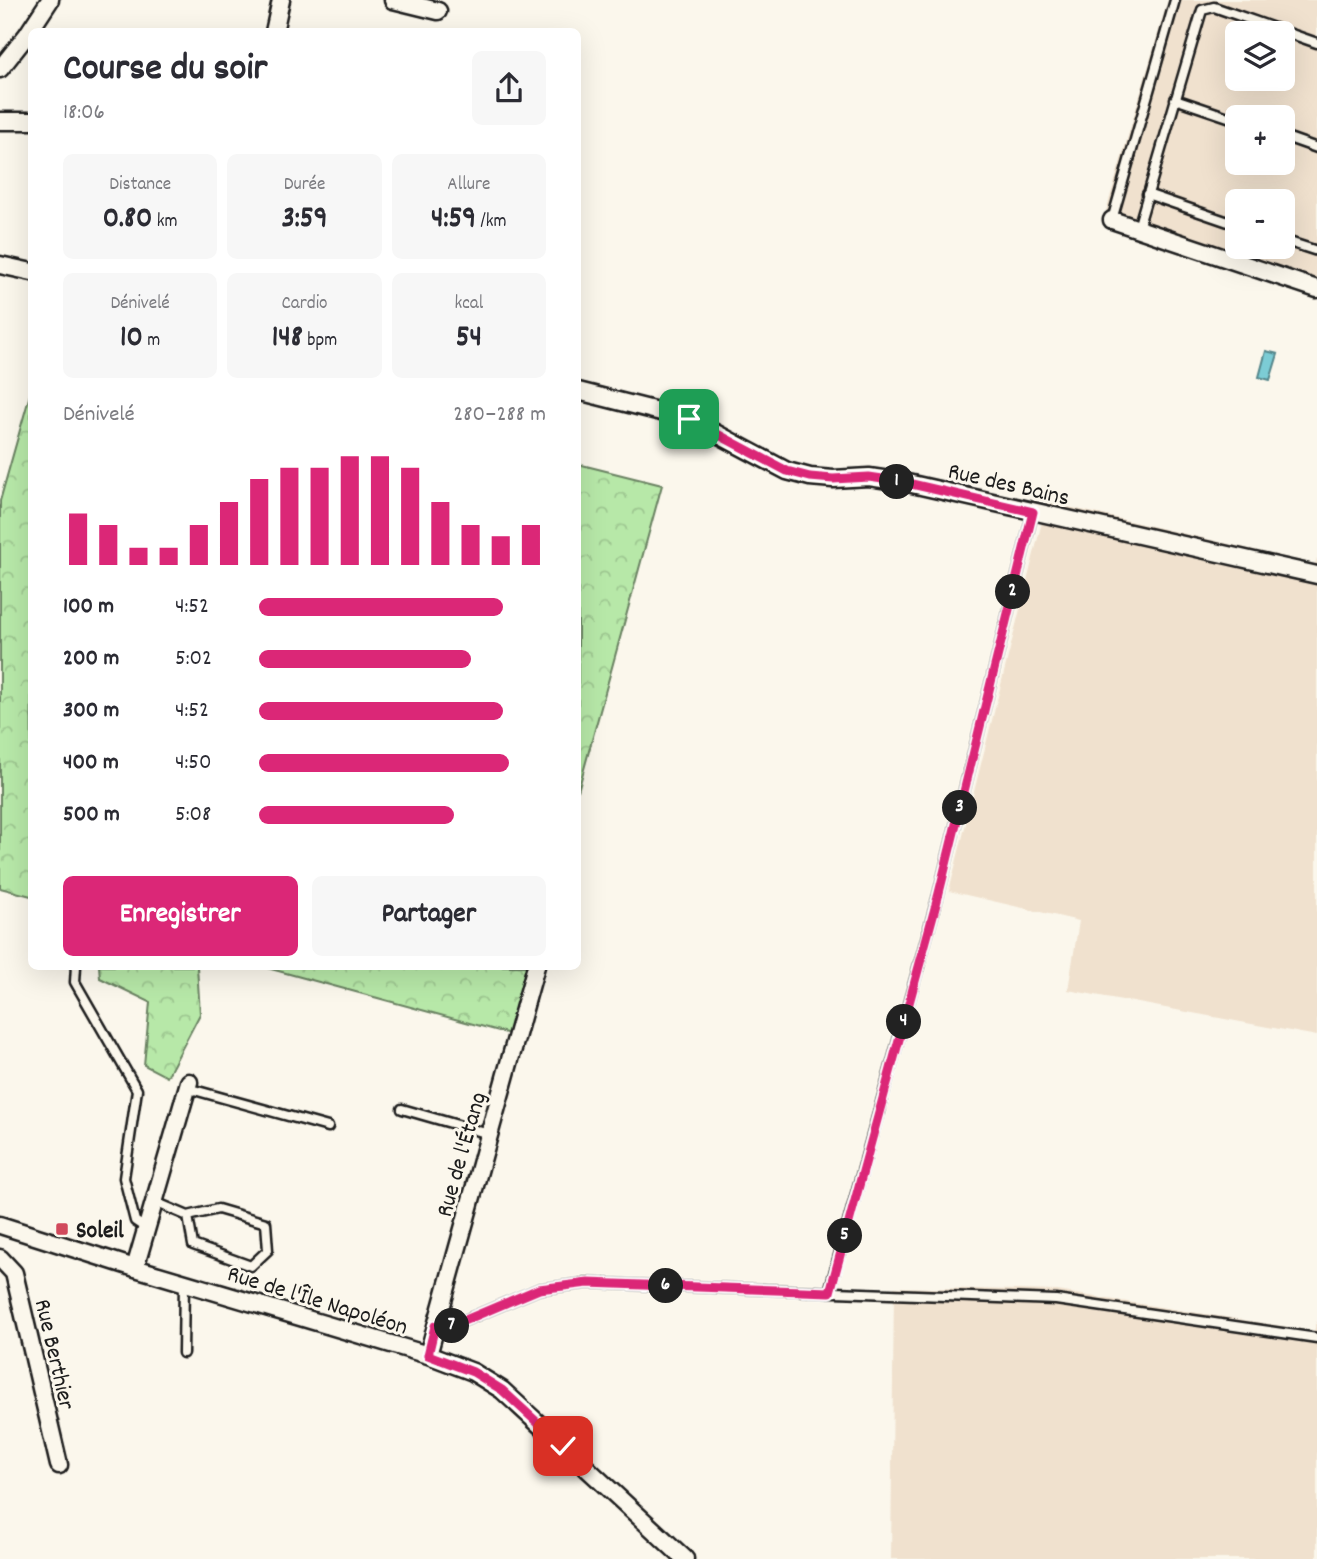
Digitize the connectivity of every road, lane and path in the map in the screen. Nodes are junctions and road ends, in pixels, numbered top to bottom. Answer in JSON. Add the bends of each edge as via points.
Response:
{"nodes":[{"id":1,"x":50,"y":0,"type":"edge"},
{"id":2,"x":281,"y":0,"type":"edge"},
{"id":3,"x":393,"y":0,"type":"edge"},
{"id":4,"x":1175,"y":0,"type":"edge"},
{"id":5,"x":438,"y":11,"type":"dead end"},
{"id":6,"x":32,"y":28,"type":"edge"},
{"id":7,"x":275,"y":28,"type":"edge"},
{"id":8,"x":28,"y":34,"type":"edge"},
{"id":9,"x":1317,"y":43,"type":"edge"},
{"id":10,"x":0,"y":69,"type":"edge"},
{"id":11,"x":1175,"y":99,"type":"junction"},
{"id":12,"x":1225,"y":116,"type":"edge"},
{"id":13,"x":0,"y":121,"type":"edge"},
{"id":14,"x":28,"y":121,"type":"edge"},
{"id":15,"x":1295,"y":140,"type":"edge"},
{"id":16,"x":1317,"y":148,"type":"edge"},
{"id":17,"x":1147,"y":194,"type":"junction"},
{"id":18,"x":1112,"y":220,"type":"joint"},
{"id":19,"x":1225,"y":221,"type":"edge"},
{"id":20,"x":1138,"y":228,"type":"junction"},
{"id":21,"x":1295,"y":244,"type":"edge"},
{"id":22,"x":1317,"y":251,"type":"edge"},
{"id":23,"x":0,"y":265,"type":"edge"},
{"id":24,"x":28,"y":271,"type":"edge"},
{"id":25,"x":1317,"y":289,"type":"edge"},
{"id":26,"x":581,"y":392,"type":"edge"},
{"id":27,"x":1033,"y":512,"type":"junction"},
{"id":28,"x":1317,"y":575,"type":"edge"},
{"id":29,"x":76,"y":970,"type":"edge"},
{"id":30,"x":535,"y":970,"type":"edge"},
{"id":31,"x":188,"y":1085,"type":"joint"},
{"id":32,"x":402,"y":1109,"type":"dead end"},
{"id":33,"x":328,"y":1126,"type":"dead end"},
{"id":34,"x":489,"y":1134,"type":"junction"},
{"id":35,"x":155,"y":1202,"type":"junction"},
{"id":36,"x":188,"y":1216,"type":"junction"},
{"id":37,"x":0,"y":1225,"type":"edge"},
{"id":38,"x":147,"y":1229,"type":"junction"},
{"id":39,"x":0,"y":1258,"type":"edge"},
{"id":40,"x":135,"y":1268,"type":"junction"},
{"id":41,"x":184,"y":1282,"type":"junction"},
{"id":42,"x":830,"y":1292,"type":"junction"},
{"id":43,"x":435,"y":1326,"type":"junction"},
{"id":44,"x":1317,"y":1338,"type":"edge"},
{"id":45,"x":183,"y":1353,"type":"dead end"},
{"id":46,"x":428,"y":1355,"type":"junction"},
{"id":47,"x":59,"y":1465,"type":"dead end"},
{"id":48,"x":685,"y":1559,"type":"edge"}],
"edges":[{"from":1,"to":6,"type":"street"},
{"from":2,"to":7,"type":"street"},
{"from":3,"to":5,"type":"street"},
{"from":4,"to":18,"type":"lane"},
{"from":8,"to":10,"type":"street"},
{"from":9,"to":11,"type":"lane","via":[[1214,7],[1202,10]]},
{"from":11,"to":12,"type":"lane"},
{"from":11,"to":17,"type":"lane"},
{"from":13,"to":14,"type":"street"},
{"from":15,"to":16,"type":"lane"},
{"from":17,"to":19,"type":"lane"},
{"from":17,"to":20,"type":"lane"},
{"from":18,"to":20,"type":"street"},
{"from":20,"to":25,"type":"street"},
{"from":21,"to":22,"type":"lane"},
{"from":23,"to":24,"type":"street"},
{"from":26,"to":27,"type":"street","name":"Rue des Bains","via":[[689,419],[787,471],[810,477],[903,482]]},
{"from":27,"to":28,"type":"street","name":"Rue des Bains"},
{"from":27,"to":42,"type":"lane","via":[[938,897]]},
{"from":29,"to":38,"type":"lane","via":[[75,982],[137,1090],[124,1178],[135,1221]]},
{"from":30,"to":34,"type":"street","name":"Rue de l'Étang"},
{"from":31,"to":33,"type":"lane"},
{"from":31,"to":35,"type":"street"},
{"from":32,"to":34,"type":"lane"},
{"from":34,"to":43,"type":"street","name":"Rue de l'Étang"},
{"from":35,"to":36,"type":"lane"},
{"from":35,"to":38,"type":"street"},
{"from":36,"to":36,"type":"lane","via":[[218,1209],[266,1223],[268,1250],[251,1266],[193,1245]]},
{"from":37,"to":40,"type":"street","name":"Rue de l'Île Napoléon"},
{"from":38,"to":40,"type":"street"},
{"from":39,"to":47,"type":"street","name":"Rue Berthier","via":[[14,1273]]},
{"from":40,"to":41,"type":"street","name":"Rue de l'Île Napoléon"},
{"from":41,"to":45,"type":"lane"},
{"from":41,"to":46,"type":"street","name":"Rue de l'Île Napoléon"},
{"from":42,"to":43,"type":"lane","via":[[588,1283],[539,1289],[449,1327]]},
{"from":42,"to":44,"type":"lane","via":[[1056,1300]]},
{"from":43,"to":46,"type":"street","name":"Rue de l'Étang"},
{"from":46,"to":48,"type":"street","name":"Rue de l'Île Napoléon","via":[[473,1372],[502,1390]]}]}
